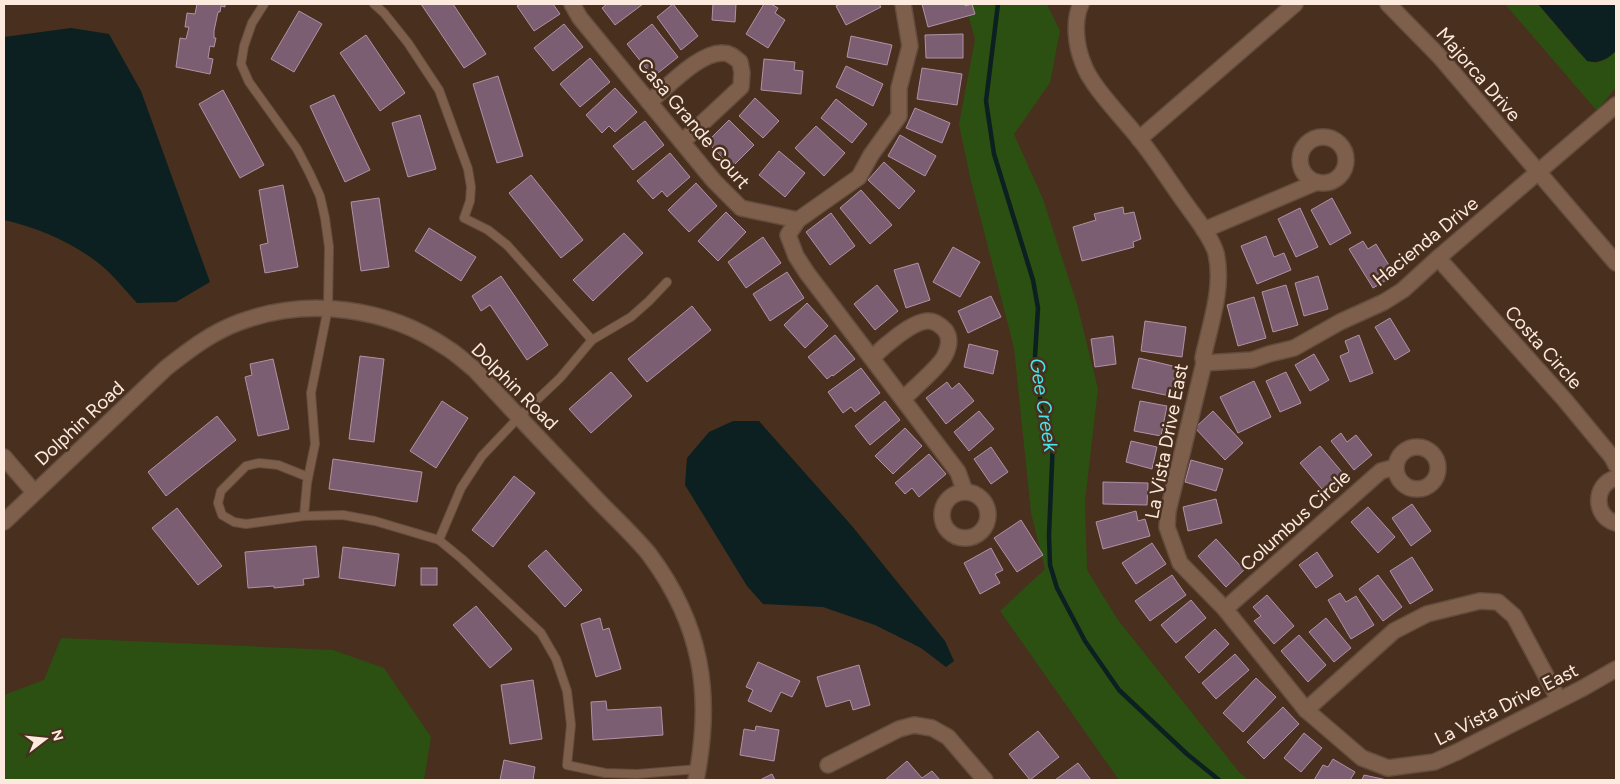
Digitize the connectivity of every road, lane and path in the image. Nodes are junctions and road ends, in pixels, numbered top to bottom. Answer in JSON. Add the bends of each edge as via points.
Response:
{"nodes":[{"id":1,"x":264,"y":4,"type":"edge"},
{"id":2,"x":374,"y":4,"type":"edge"},
{"id":3,"x":572,"y":4,"type":"edge"},
{"id":4,"x":903,"y":4,"type":"edge"},
{"id":5,"x":1081,"y":4,"type":"edge"},
{"id":6,"x":1295,"y":4,"type":"edge"},
{"id":7,"x":1388,"y":4,"type":"edge"},
{"id":8,"x":649,"y":102,"type":"junction"},
{"id":9,"x":1616,"y":105,"type":"edge"},
{"id":10,"x":1139,"y":139,"type":"junction"},
{"id":11,"x":682,"y":142,"type":"junction"},
{"id":12,"x":1539,"y":172,"type":"junction"},
{"id":13,"x":1316,"y":182,"type":"dead end"},
{"id":14,"x":798,"y":220,"type":"junction"},
{"id":15,"x":1204,"y":230,"type":"junction"},
{"id":16,"x":1438,"y":258,"type":"junction"},
{"id":17,"x":1616,"y":263,"type":"edge"},
{"id":18,"x":667,"y":282,"type":"dead end"},
{"id":19,"x":328,"y":308,"type":"junction"},
{"id":20,"x":592,"y":340,"type":"junction"},
{"id":21,"x":872,"y":358,"type":"junction"},
{"id":22,"x":1204,"y":363,"type":"junction"},
{"id":23,"x":903,"y":399,"type":"junction"},
{"id":24,"x":519,"y":417,"type":"junction"},
{"id":25,"x":4,"y":457,"type":"edge"},
{"id":26,"x":1616,"y":465,"type":"edge"},
{"id":27,"x":1396,"y":467,"type":"dead end"},
{"id":28,"x":308,"y":477,"type":"junction"},
{"id":29,"x":1616,"y":478,"type":"edge"},
{"id":30,"x":34,"y":492,"type":"junction"},
{"id":31,"x":965,"y":492,"type":"dead end"},
{"id":32,"x":304,"y":516,"type":"junction"},
{"id":33,"x":4,"y":522,"type":"edge"},
{"id":34,"x":1616,"y":523,"type":"edge"},
{"id":35,"x":439,"y":540,"type":"junction"},
{"id":36,"x":1225,"y":609,"type":"junction"},
{"id":37,"x":1616,"y":669,"type":"edge"},
{"id":38,"x":1558,"y":700,"type":"junction"},
{"id":39,"x":1306,"y":710,"type":"junction"},
{"id":40,"x":828,"y":765,"type":"dead end"},
{"id":41,"x":697,"y":775,"type":"edge"},
{"id":42,"x":985,"y":780,"type":"edge"}],
"edges":[{"from":1,"to":19,"type":"lane","via":[[252,22],[241,64],[249,82],[297,148],[320,196],[329,247]]},
{"from":2,"to":20,"type":"lane","via":[[408,43],[439,90],[468,169],[470,201],[464,218],[508,245]]},
{"from":3,"to":8,"type":"street","name":"Casa Grande Court"},
{"from":4,"to":14,"type":"street","via":[[910,46],[899,88],[899,116],[871,154],[860,177]]},
{"from":5,"to":10,"type":"street","name":"La Vista Drive East","via":[[1076,27],[1083,64],[1091,80]]},
{"from":6,"to":10,"type":"street"},
{"from":7,"to":12,"type":"street","name":"Majorca Drive","via":[[1439,56]]},
{"from":8,"to":11,"type":"street","name":"Casa Grande Court"},
{"from":8,"to":11,"type":"street","via":[[697,62],[709,56],[728,54],[740,62],[741,87]]},
{"from":9,"to":12,"type":"street","name":"Hacienda Drive"},
{"from":10,"to":15,"type":"street","name":"La Vista Drive East"},
{"from":11,"to":14,"type":"street","name":"Casa Grande Court","via":[[740,208]]},
{"from":12,"to":16,"type":"street","name":"Hacienda Drive"},
{"from":12,"to":17,"type":"street"},
{"from":13,"to":15,"type":"street"},
{"from":14,"to":21,"type":"street","via":[[788,236],[796,256]]},
{"from":15,"to":22,"type":"street","name":"La Vista Drive East","via":[[1216,252],[1219,289]]},
{"from":16,"to":22,"type":"street","name":"Hacienda Drive","via":[[1403,290],[1384,302],[1294,348],[1252,360]]},
{"from":16,"to":26,"type":"street","name":"Costa Circle","via":[[1564,398]]},
{"from":18,"to":20,"type":"lane","via":[[631,317]]},
{"from":19,"to":24,"type":"street","name":"Dolphin Road","via":[[384,317],[414,329],[447,348],[474,370]]},
{"from":19,"to":28,"type":"lane","via":[[311,393],[315,444]]},
{"from":19,"to":30,"type":"street","name":"Dolphin Road","via":[[294,309],[240,322],[188,351]]},
{"from":20,"to":24,"type":"lane","via":[[560,378]]},
{"from":21,"to":23,"type":"street"},
{"from":21,"to":23,"type":"street","via":[[889,341],[928,321],[939,324],[947,332],[950,342],[945,358]]},
{"from":22,"to":36,"type":"street","name":"La Vista Drive East","via":[[1168,511],[1167,528],[1180,563]]},
{"from":23,"to":31,"type":"street","via":[[958,472]]},
{"from":24,"to":35,"type":"lane","via":[[482,456],[461,488]]},
{"from":24,"to":41,"type":"street","name":"Dolphin Road","via":[[648,553],[675,592],[690,626],[704,692]]},
{"from":25,"to":30,"type":"street"},
{"from":27,"to":36,"type":"street","name":"Columbus Circle","via":[[1381,471]]},
{"from":28,"to":32,"type":"lane"},
{"from":28,"to":32,"type":"lane","via":[[278,464],[246,466],[221,491],[218,503],[222,515],[246,524]]},
{"from":29,"to":34,"type":"street","via":[[1605,483],[1598,499],[1604,516]]},
{"from":30,"to":33,"type":"street","name":"Dolphin Road"},
{"from":32,"to":35,"type":"lane","via":[[343,515],[367,519]]},
{"from":35,"to":41,"type":"lane","via":[[541,633],[556,659],[567,691],[571,725],[567,765],[605,772]]},
{"from":36,"to":39,"type":"street","name":"La Vista Drive East"},
{"from":37,"to":38,"type":"street","name":"La Vista Drive East"},
{"from":38,"to":39,"type":"street","name":"La Vista Drive East","via":[[1434,762],[1388,768],[1362,758]]},
{"from":38,"to":39,"type":"street","via":[[1514,616],[1498,602],[1480,601],[1427,614],[1394,631]]},
{"from":40,"to":42,"type":"street","via":[[899,729],[914,725],[932,728],[948,737]]}]}
